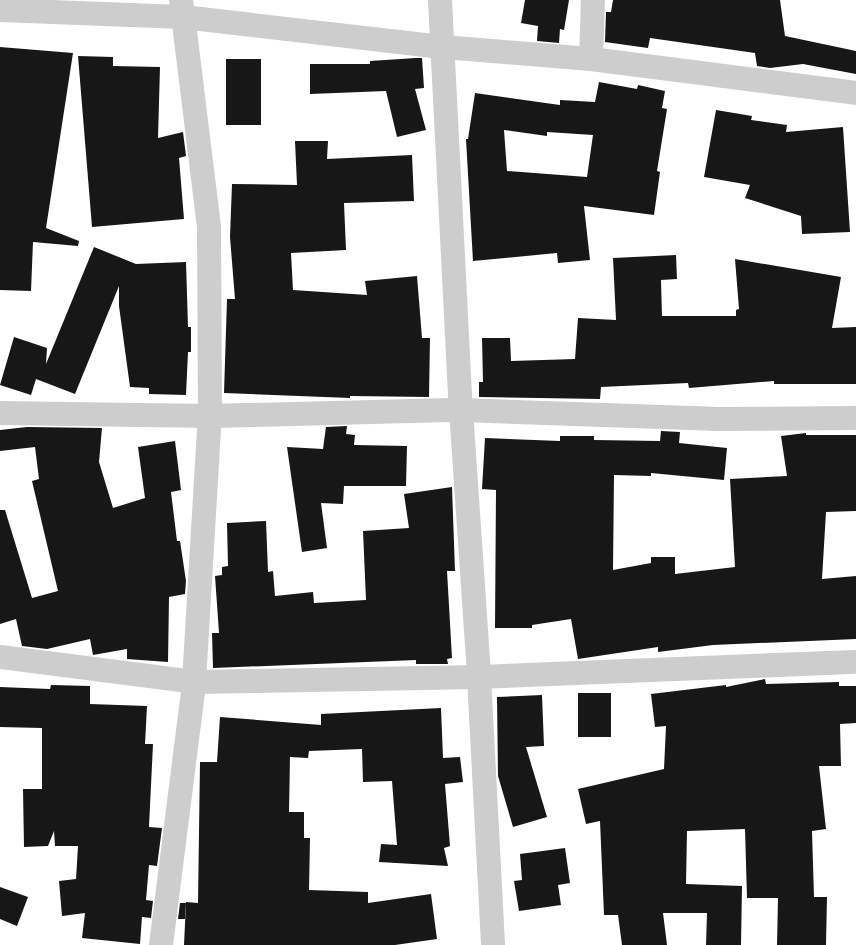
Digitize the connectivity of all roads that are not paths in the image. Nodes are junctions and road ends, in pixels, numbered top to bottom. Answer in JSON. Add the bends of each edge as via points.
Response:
{"nodes":[{"id":1,"x":440,"y":0,"type":"edge"},
{"id":2,"x":593,"y":0,"type":"edge"},
{"id":3,"x":182,"y":8,"type":"edge"},
{"id":4,"x":0,"y":10,"type":"edge"},
{"id":5,"x":444,"y":47,"type":"junction"},
{"id":6,"x":591,"y":59,"type":"junction"},
{"id":7,"x":856,"y":93,"type":"edge"},
{"id":8,"x":461,"y":410,"type":"junction"},
{"id":9,"x":0,"y":412,"type":"edge"},
{"id":10,"x":210,"y":416,"type":"junction"},
{"id":11,"x":856,"y":418,"type":"edge"},
{"id":12,"x":0,"y":657,"type":"edge"},
{"id":13,"x":856,"y":662,"type":"edge"},
{"id":14,"x":479,"y":677,"type":"junction"},
{"id":15,"x":194,"y":682,"type":"junction"},
{"id":16,"x":161,"y":945,"type":"edge"},
{"id":17,"x":494,"y":945,"type":"edge"}],
"edges":[{"from":1,"to":5,"type":"street"},
{"from":2,"to":6,"type":"street"},
{"from":3,"to":4,"type":"street"},
{"from":3,"to":5,"type":"street"},
{"from":3,"to":10,"type":"street","via":[[209,227]]},
{"from":5,"to":6,"type":"street"},
{"from":5,"to":8,"type":"street"},
{"from":6,"to":7,"type":"street"},
{"from":8,"to":10,"type":"street"},
{"from":8,"to":11,"type":"street","via":[[713,419]]},
{"from":8,"to":14,"type":"street"},
{"from":9,"to":10,"type":"street"},
{"from":10,"to":15,"type":"street"},
{"from":12,"to":15,"type":"street"},
{"from":13,"to":14,"type":"street"},
{"from":14,"to":15,"type":"street"},
{"from":14,"to":17,"type":"street"},
{"from":15,"to":16,"type":"street"}]}
